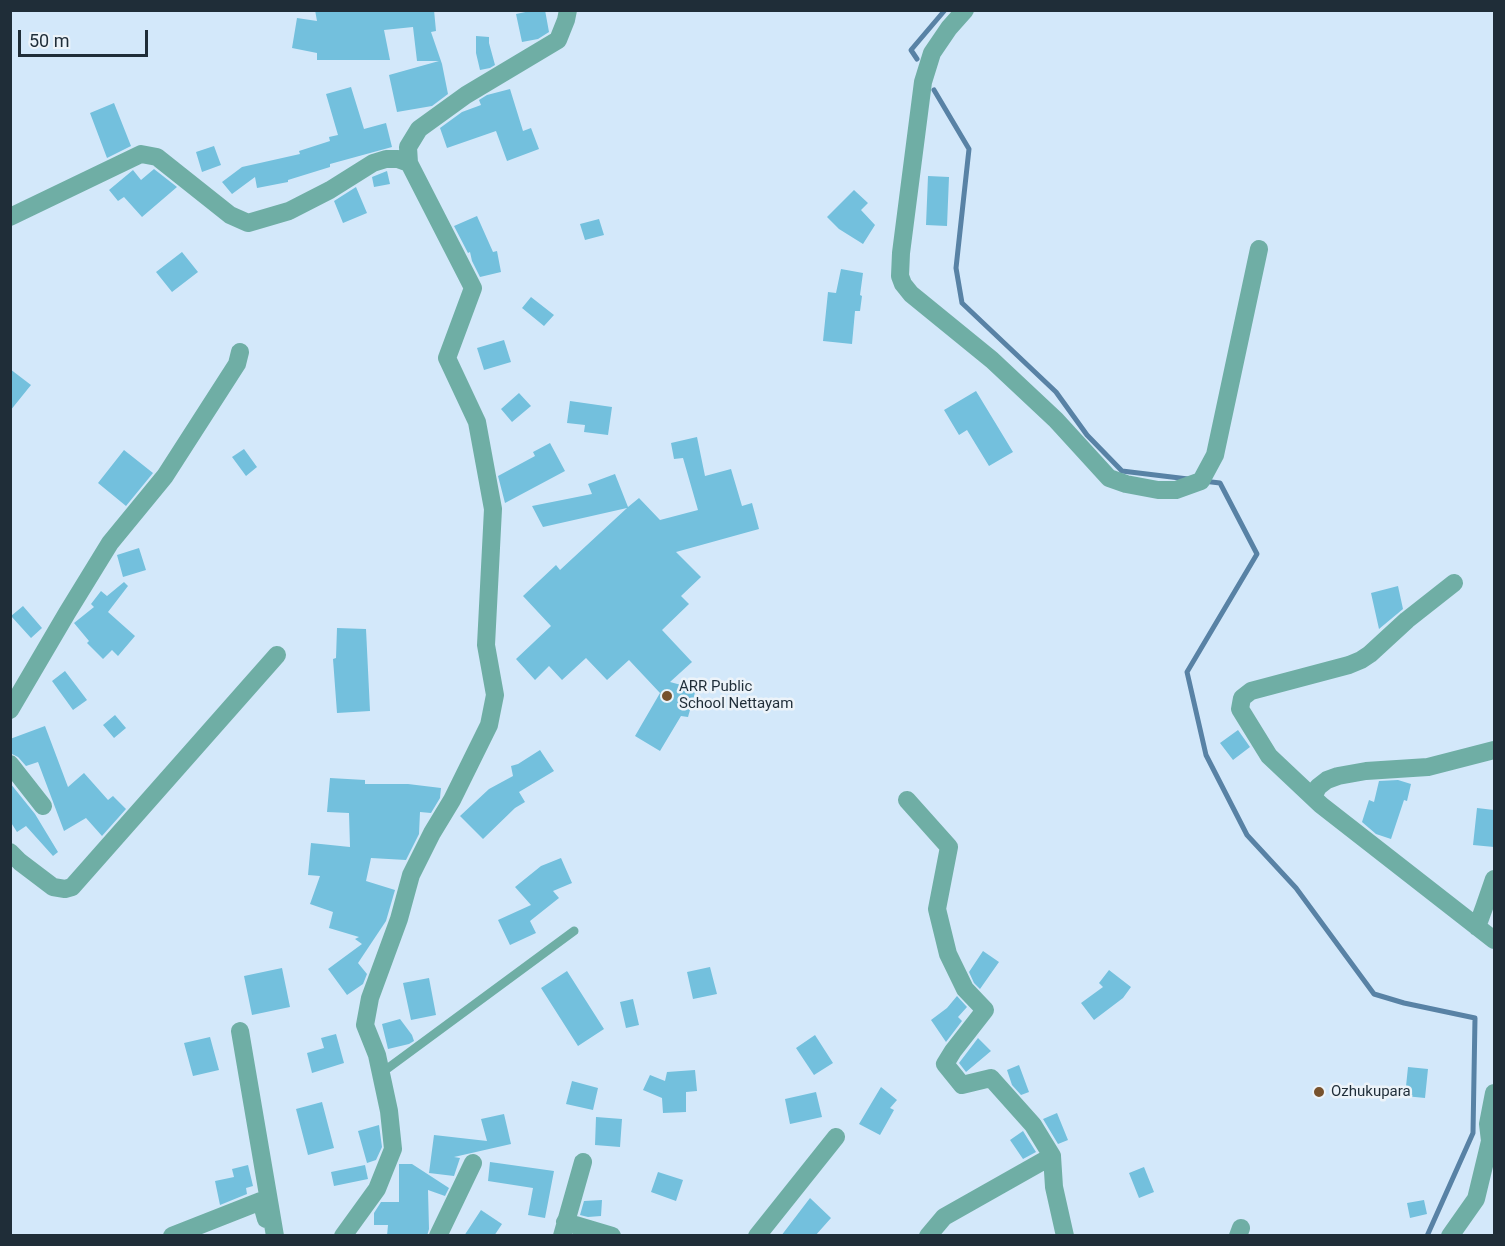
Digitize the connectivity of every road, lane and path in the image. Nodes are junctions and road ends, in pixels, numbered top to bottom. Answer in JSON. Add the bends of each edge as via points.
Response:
{"nodes":[{"id":1,"x":568,"y":10,"type":"edge"},
{"id":2,"x":965,"y":10,"type":"edge"},
{"id":3,"x":408,"y":163,"type":"junction"},
{"id":4,"x":10,"y":217,"type":"edge"},
{"id":5,"x":1259,"y":249,"type":"dead end"},
{"id":6,"x":240,"y":352,"type":"dead end"},
{"id":7,"x":1454,"y":583,"type":"dead end"},
{"id":8,"x":277,"y":655,"type":"dead end"},
{"id":9,"x":10,"y":710,"type":"edge"},
{"id":10,"x":1494,"y":750,"type":"edge"},
{"id":11,"x":10,"y":764,"type":"edge"},
{"id":12,"x":1313,"y":797,"type":"junction"},
{"id":13,"x":907,"y":800,"type":"dead end"},
{"id":14,"x":43,"y":806,"type":"dead end"},
{"id":15,"x":10,"y":852,"type":"edge"},
{"id":16,"x":1494,"y":879,"type":"edge"},
{"id":17,"x":1490,"y":901,"type":"edge"},
{"id":18,"x":1477,"y":927,"type":"junction"},
{"id":19,"x":574,"y":931,"type":"dead end"},
{"id":20,"x":1494,"y":940,"type":"edge"},
{"id":21,"x":240,"y":1031,"type":"dead end"},
{"id":22,"x":380,"y":1074,"type":"junction"},
{"id":23,"x":1494,"y":1093,"type":"edge"},
{"id":24,"x":836,"y":1137,"type":"dead end"},
{"id":25,"x":1492,"y":1143,"type":"edge"},
{"id":26,"x":1052,"y":1156,"type":"junction"},
{"id":27,"x":583,"y":1162,"type":"dead end"},
{"id":28,"x":473,"y":1163,"type":"dead end"},
{"id":29,"x":563,"y":1229,"type":"edge"},
{"id":30,"x":172,"y":1236,"type":"edge"},
{"id":31,"x":273,"y":1236,"type":"edge"},
{"id":32,"x":343,"y":1236,"type":"edge"},
{"id":33,"x":438,"y":1236,"type":"edge"},
{"id":34,"x":612,"y":1236,"type":"edge"},
{"id":35,"x":757,"y":1236,"type":"edge"},
{"id":36,"x":928,"y":1236,"type":"edge"},
{"id":37,"x":1065,"y":1236,"type":"edge"},
{"id":38,"x":1450,"y":1236,"type":"edge"}],
"edges":[{"from":1,"to":3,"type":"street","via":[[558,40],[466,95],[419,129],[408,147]]},
{"from":2,"to":5,"type":"street","via":[[932,53],[923,82],[900,276],[916,298],[992,360],[1056,420],[1108,478],[1158,490],[1176,490],[1201,481],[1215,455]]},
{"from":3,"to":4,"type":"street","via":[[386,159],[373,163],[289,211],[248,223],[230,215],[158,157],[141,154]]},
{"from":3,"to":22,"type":"street","via":[[473,288],[447,358],[477,422],[493,509],[486,645],[495,694],[489,725],[411,875],[370,998],[365,1025]]},
{"from":6,"to":9,"type":"street","via":[[237,364],[165,476],[110,543]]},
{"from":7,"to":12,"type":"street","via":[[1361,660],[1251,691],[1242,698],[1243,717],[1269,756]]},
{"from":8,"to":15,"type":"street","via":[[72,887],[53,887]]},
{"from":10,"to":12,"type":"street","via":[[1428,767],[1338,776],[1318,787]]},
{"from":11,"to":14,"type":"street"},
{"from":12,"to":18,"type":"street"},
{"from":13,"to":26,"type":"street","via":[[949,847],[937,909],[948,954],[964,989],[985,1010],[945,1064],[962,1085],[992,1078],[1033,1125]]},
{"from":16,"to":17,"type":"street"},
{"from":17,"to":18,"type":"street"},
{"from":18,"to":20,"type":"street"},
{"from":19,"to":22,"type":"lane"},
{"from":21,"to":31,"type":"street"},
{"from":22,"to":32,"type":"street","via":[[393,1149],[377,1189]]},
{"from":23,"to":25,"type":"street","via":[[1488,1124]]},
{"from":24,"to":35,"type":"street"},
{"from":25,"to":38,"type":"street","via":[[1476,1199]]},
{"from":26,"to":36,"type":"street","via":[[944,1217]]},
{"from":26,"to":37,"type":"street"},
{"from":27,"to":29,"type":"street"},
{"from":28,"to":33,"type":"street"},
{"from":29,"to":34,"type":"street"},
{"from":30,"to":31,"type":"street","via":[[261,1201]]}]}
